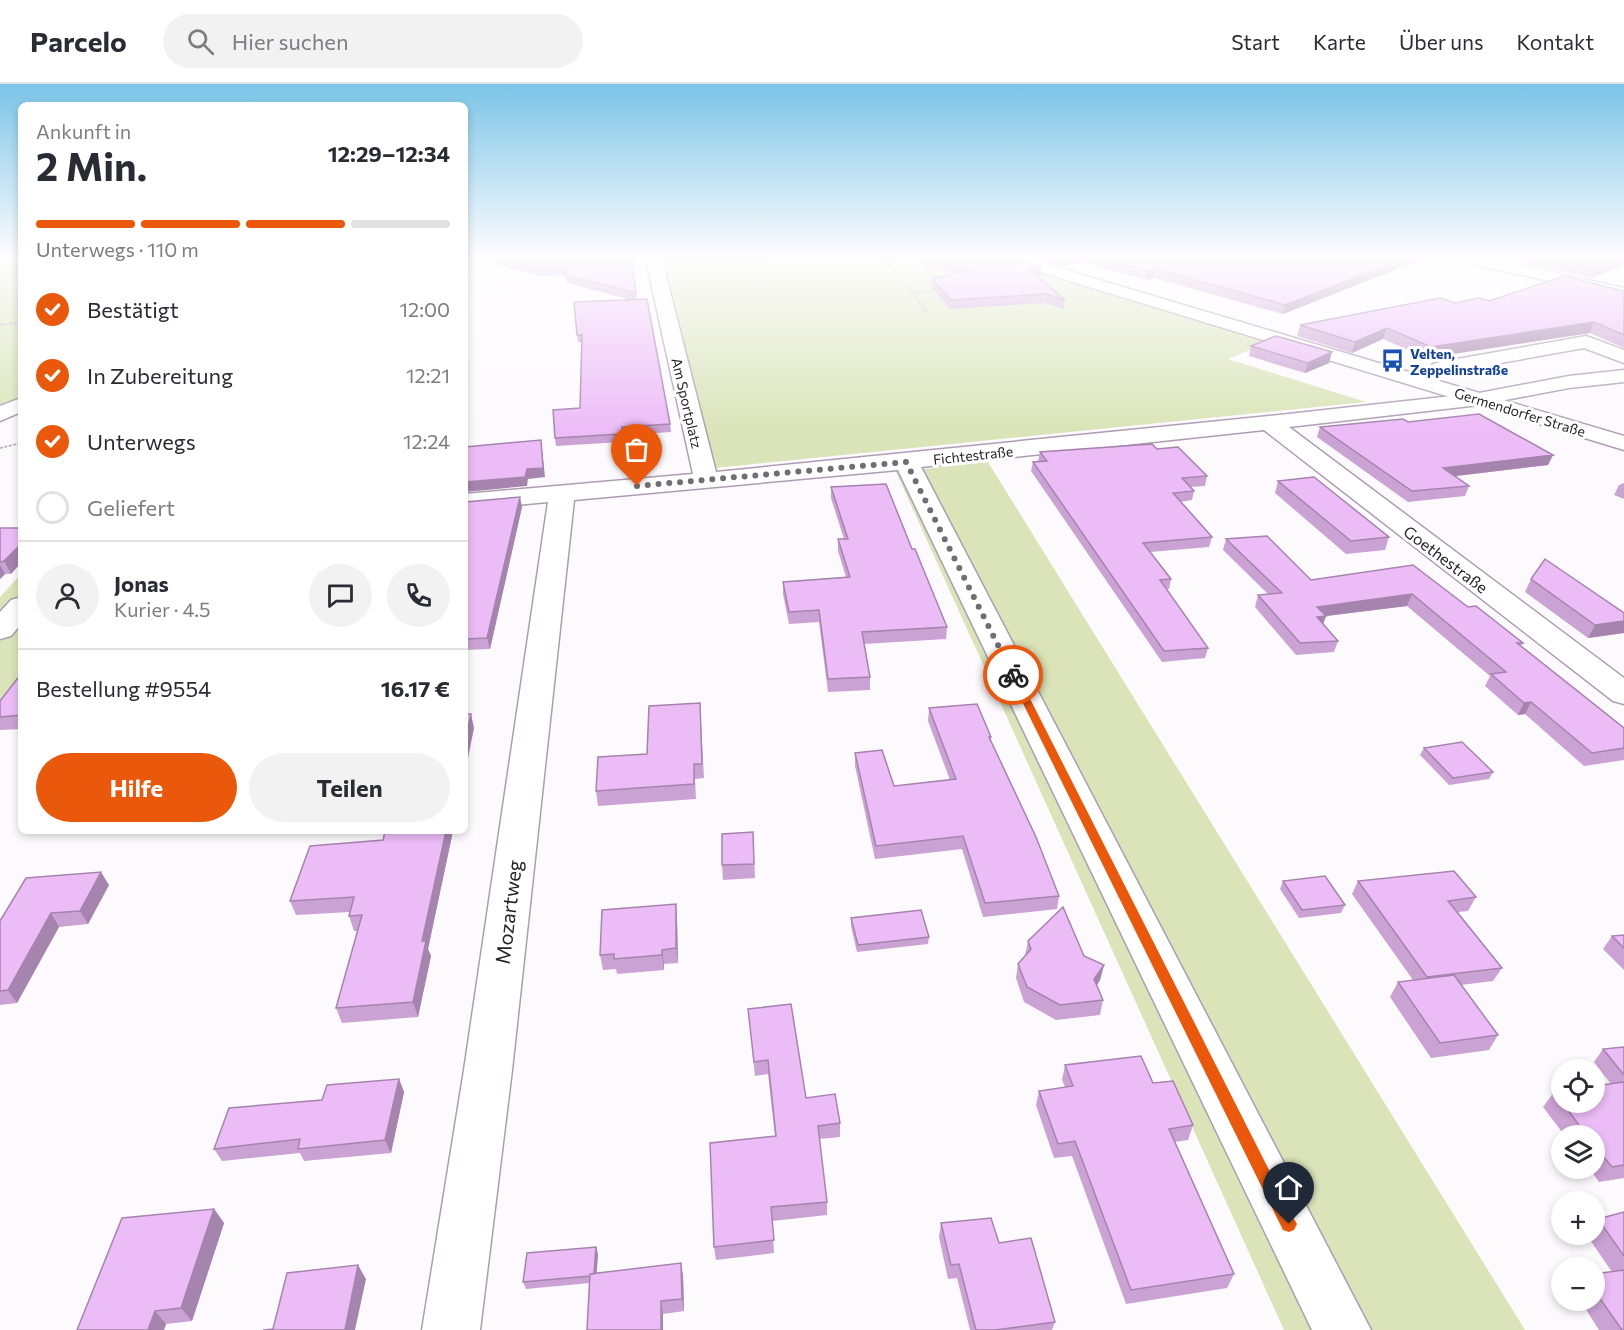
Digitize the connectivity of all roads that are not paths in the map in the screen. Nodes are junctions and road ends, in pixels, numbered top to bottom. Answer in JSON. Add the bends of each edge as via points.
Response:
{"nodes":[{"id":1,"x":667,"y":314,"type":"edge"},
{"id":2,"x":1197,"y":314,"type":"edge"},
{"id":3,"x":1614,"y":335,"type":"edge"},
{"id":4,"x":1586,"y":342,"type":"junction"},
{"id":5,"x":1624,"y":357,"type":"edge"},
{"id":6,"x":1440,"y":368,"type":"dead end"},
{"id":7,"x":1624,"y":376,"type":"edge"},
{"id":8,"x":1479,"y":399,"type":"junction"},
{"id":9,"x":18,"y":405,"type":"edge"},
{"id":10,"x":0,"y":414,"type":"edge"},
{"id":11,"x":1269,"y":423,"type":"junction"},
{"id":12,"x":1624,"y":443,"type":"edge"},
{"id":13,"x":906,"y":462,"type":"junction"},
{"id":14,"x":706,"y":480,"type":"junction"},
{"id":15,"x":562,"y":493,"type":"junction"},
{"id":16,"x":468,"y":502,"type":"edge"},
{"id":17,"x":18,"y":609,"type":"edge"},
{"id":18,"x":0,"y":630,"type":"edge"},
{"id":19,"x":1624,"y":694,"type":"edge"},
{"id":20,"x":451,"y":1330,"type":"edge"},
{"id":21,"x":1342,"y":1330,"type":"edge"}],
"edges":[{"from":1,"to":14,"type":"street","name":"Am Sportplatz"},
{"from":2,"to":8,"type":"street","name":"Germendorfer Straße"},
{"from":3,"to":4,"type":"street"},
{"from":4,"to":5,"type":"street"},
{"from":4,"to":6,"type":"street"},
{"from":7,"to":8,"type":"street","name":"Fichtestraße"},
{"from":8,"to":11,"type":"street","name":"Fichtestraße"},
{"from":8,"to":12,"type":"street","name":"Germendorfer Straße"},
{"from":9,"to":10,"type":"street"},
{"from":11,"to":13,"type":"street","name":"Fichtestraße"},
{"from":11,"to":19,"type":"street","name":"Goethestraße"},
{"from":13,"to":14,"type":"street","name":"Fichtestraße"},
{"from":13,"to":21,"type":"street"},
{"from":14,"to":15,"type":"street","name":"Fichtestraße"},
{"from":15,"to":16,"type":"street","name":"Fichtestraße"},
{"from":15,"to":20,"type":"street","name":"Mozartweg"},
{"from":17,"to":18,"type":"street"}]}
